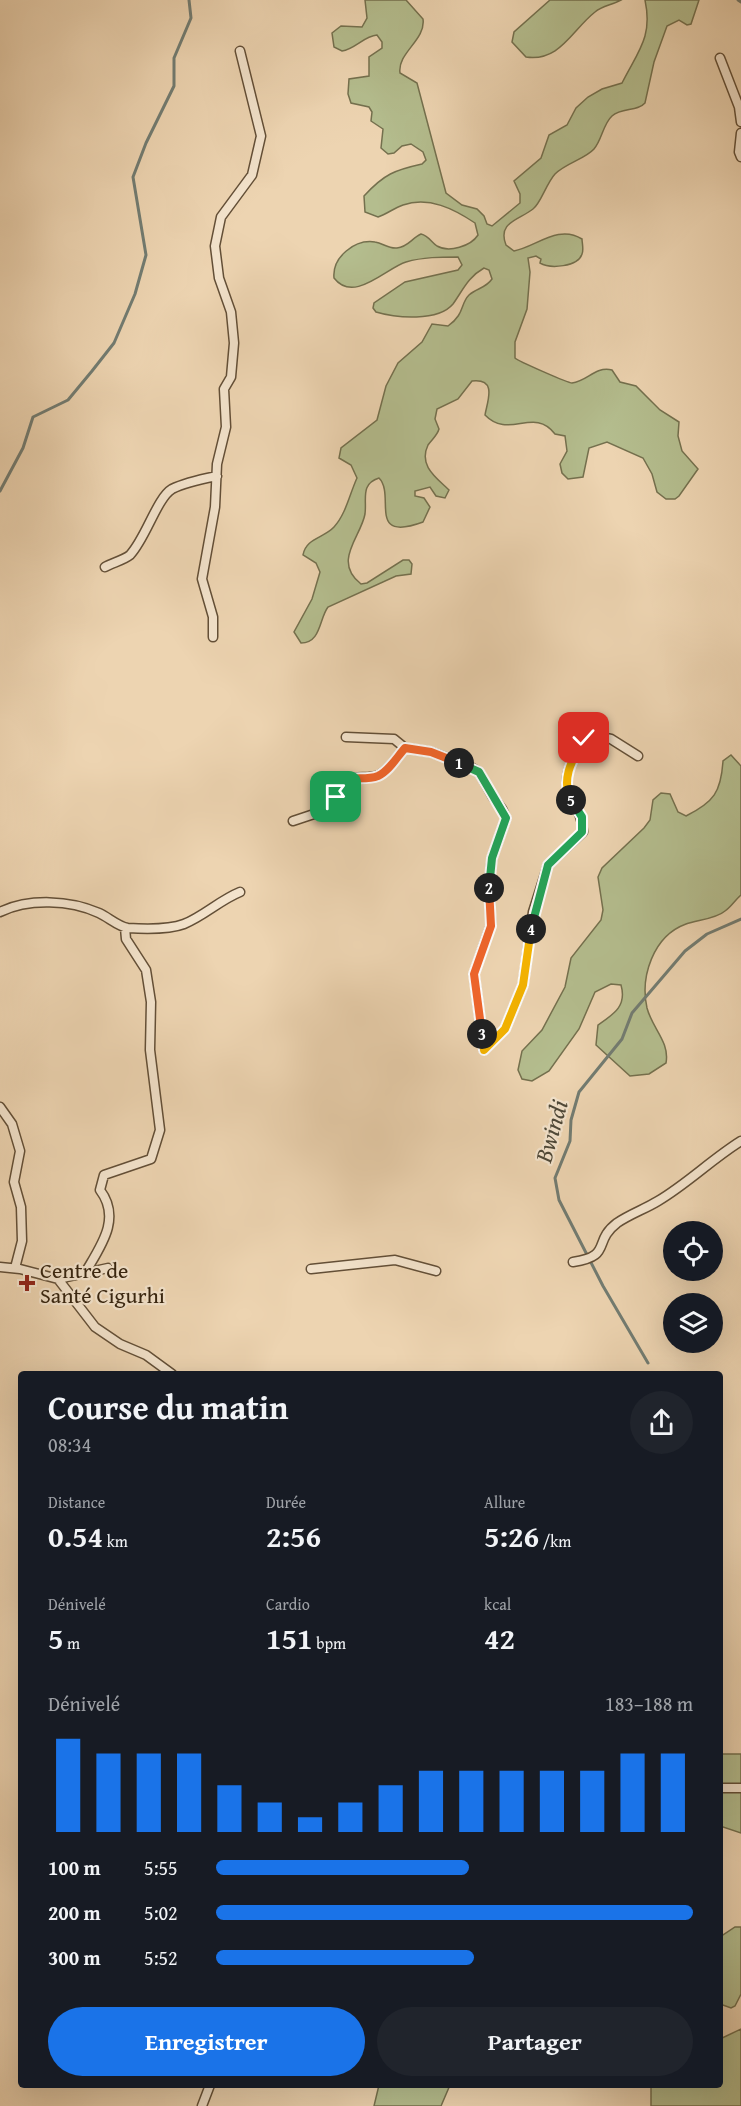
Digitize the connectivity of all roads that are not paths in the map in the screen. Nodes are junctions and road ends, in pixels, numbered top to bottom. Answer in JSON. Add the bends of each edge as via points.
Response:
{"nodes":[{"id":1,"x":240,"y":51,"type":"dead end"},
{"id":2,"x":720,"y":58,"type":"dead end"},
{"id":3,"x":741,"y":122,"type":"edge"},
{"id":4,"x":741,"y":133,"type":"edge"},
{"id":5,"x":741,"y":157,"type":"edge"},
{"id":6,"x":217,"y":476,"type":"junction"},
{"id":7,"x":105,"y":567,"type":"dead end"},
{"id":8,"x":213,"y":637,"type":"dead end"},
{"id":9,"x":346,"y":737,"type":"dead end"},
{"id":10,"x":405,"y":748,"type":"junction"},
{"id":11,"x":638,"y":756,"type":"dead end"},
{"id":12,"x":292,"y":821,"type":"dead end"},
{"id":13,"x":240,"y":892,"type":"dead end"},
{"id":14,"x":0,"y":912,"type":"edge"},
{"id":15,"x":124,"y":928,"type":"junction"},
{"id":16,"x":0,"y":1107,"type":"edge"},
{"id":17,"x":741,"y":1141,"type":"edge"},
{"id":18,"x":573,"y":1262,"type":"dead end"},
{"id":19,"x":0,"y":1267,"type":"edge"},
{"id":20,"x":15,"y":1268,"type":"junction"},
{"id":21,"x":108,"y":1268,"type":"dead end"},
{"id":22,"x":311,"y":1269,"type":"dead end"},
{"id":23,"x":436,"y":1271,"type":"dead end"},
{"id":24,"x":85,"y":1273,"type":"junction"},
{"id":25,"x":58,"y":1279,"type":"junction"},
{"id":26,"x":168,"y":1371,"type":"edge"},
{"id":27,"x":723,"y":1788,"type":"edge"},
{"id":28,"x":741,"y":1788,"type":"edge"},
{"id":29,"x":209,"y":2088,"type":"edge"},
{"id":30,"x":202,"y":2106,"type":"edge"}],
"edges":[{"from":1,"to":6,"type":"street","via":[[261,136],[252,176],[221,217],[215,246],[219,278],[231,312],[234,343],[231,377],[224,389],[226,427]]},
{"from":2,"to":3,"type":"street"},
{"from":4,"to":5,"type":"street"},
{"from":6,"to":7,"type":"street","via":[[170,490],[129,556]]},
{"from":6,"to":8,"type":"street","via":[[202,579],[213,617]]},
{"from":9,"to":10,"type":"street","via":[[394,739]]},
{"from":10,"to":11,"type":"street","via":[[431,752],[479,772],[506,818],[492,858],[488,910],[491,926],[474,974],[484,1050],[505,1029],[523,985],[534,912],[548,865],[582,832],[582,817],[569,796],[566,782],[571,762],[584,738],[592,735],[611,739]]},
{"from":10,"to":12,"type":"street","via":[[377,776],[353,777],[343,782],[337,788],[332,808]]},
{"from":13,"to":15,"type":"street","via":[[183,924]]},
{"from":14,"to":15,"type":"street","via":[[29,903],[70,904],[97,912]]},
{"from":15,"to":24,"type":"street","via":[[126,939],[146,970],[152,1002],[150,1050],[160,1130],[152,1159],[104,1175],[100,1190],[107,1200],[110,1226]]},
{"from":16,"to":20,"type":"street","via":[[12,1124],[20,1151],[14,1182],[21,1207],[22,1241]]},
{"from":17,"to":18,"type":"street","via":[[659,1201],[619,1222],[605,1234],[598,1254]]},
{"from":19,"to":20,"type":"street"},
{"from":20,"to":25,"type":"street"},
{"from":21,"to":24,"type":"street"},
{"from":22,"to":23,"type":"street","via":[[395,1260]]},
{"from":24,"to":25,"type":"street"},
{"from":25,"to":26,"type":"street","via":[[95,1327]]},
{"from":27,"to":28,"type":"street"},
{"from":29,"to":30,"type":"street"}]}
